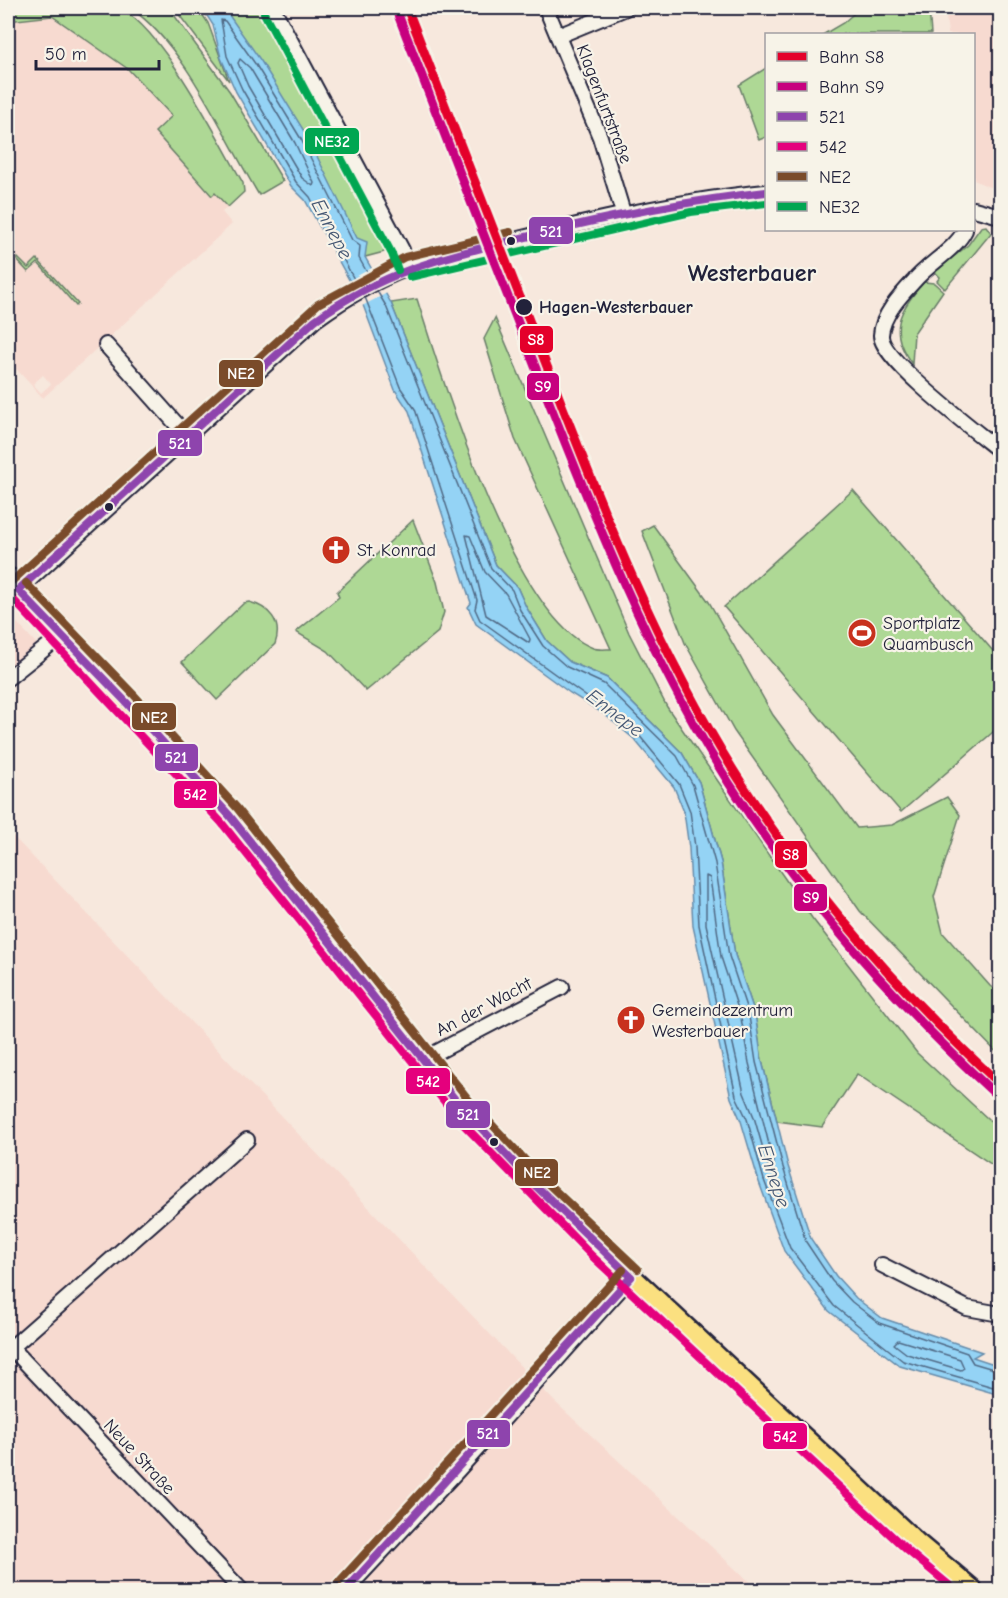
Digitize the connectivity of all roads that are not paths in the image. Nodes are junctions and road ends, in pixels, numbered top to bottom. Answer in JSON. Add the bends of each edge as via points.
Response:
{"nodes":[{"id":1,"x":273,"y":8,"type":"edge"},
{"id":2,"x":546,"y":8,"type":"edge"},
{"id":3,"x":626,"y":8,"type":"edge"},
{"id":4,"x":558,"y":36,"type":"junction"},
{"id":5,"x":765,"y":192,"type":"edge"},
{"id":6,"x":975,"y":209,"type":"edge"},
{"id":7,"x":624,"y":216,"type":"junction"},
{"id":8,"x":1000,"y":216,"type":"edge"},
{"id":9,"x":964,"y":231,"type":"edge"},
{"id":10,"x":408,"y":267,"type":"junction"},
{"id":11,"x":106,"y":345,"type":"dead end"},
{"id":12,"x":188,"y":437,"type":"junction"},
{"id":13,"x":1000,"y":451,"type":"edge"},
{"id":14,"x":13,"y":585,"type":"edge"},
{"id":15,"x":62,"y":635,"type":"junction"},
{"id":16,"x":8,"y":678,"type":"edge"},
{"id":17,"x":562,"y":987,"type":"dead end"},
{"id":18,"x":422,"y":1060,"type":"junction"},
{"id":19,"x":247,"y":1140,"type":"dead end"},
{"id":20,"x":882,"y":1265,"type":"dead end"},
{"id":21,"x":631,"y":1277,"type":"junction"},
{"id":22,"x":1000,"y":1314,"type":"edge"},
{"id":23,"x":9,"y":1346,"type":"edge"},
{"id":24,"x":241,"y":1590,"type":"edge"},
{"id":25,"x":346,"y":1590,"type":"edge"},
{"id":26,"x":971,"y":1590,"type":"edge"}],
"edges":[{"from":1,"to":10,"type":"street"},
{"from":2,"to":4,"type":"street","name":"Klagenfurtstraße"},
{"from":3,"to":4,"type":"street"},
{"from":4,"to":7,"type":"street","name":"Klagenfurtstraße","via":[[600,137]]},
{"from":5,"to":7,"type":"street"},
{"from":6,"to":8,"type":"street"},
{"from":7,"to":10,"type":"street"},
{"from":9,"to":13,"type":"street","via":[[897,301],[883,326],[882,342],[896,363]]},
{"from":10,"to":12,"type":"street","via":[[315,320]]},
{"from":11,"to":12,"type":"street"},
{"from":12,"to":14,"type":"street"},
{"from":14,"to":15,"type":"main road"},
{"from":15,"to":16,"type":"street"},
{"from":15,"to":18,"type":"main road","via":[[241,829]]},
{"from":17,"to":18,"type":"street","name":"An der Wacht"},
{"from":18,"to":21,"type":"main road","via":[[536,1186]]},
{"from":19,"to":23,"type":"street","name":"Neue Straße"},
{"from":20,"to":22,"type":"street","via":[[967,1308]]},
{"from":21,"to":25,"type":"street"},
{"from":21,"to":26,"type":"main road","via":[[915,1543]]},
{"from":23,"to":24,"type":"street","name":"Neue Straße"}]}
